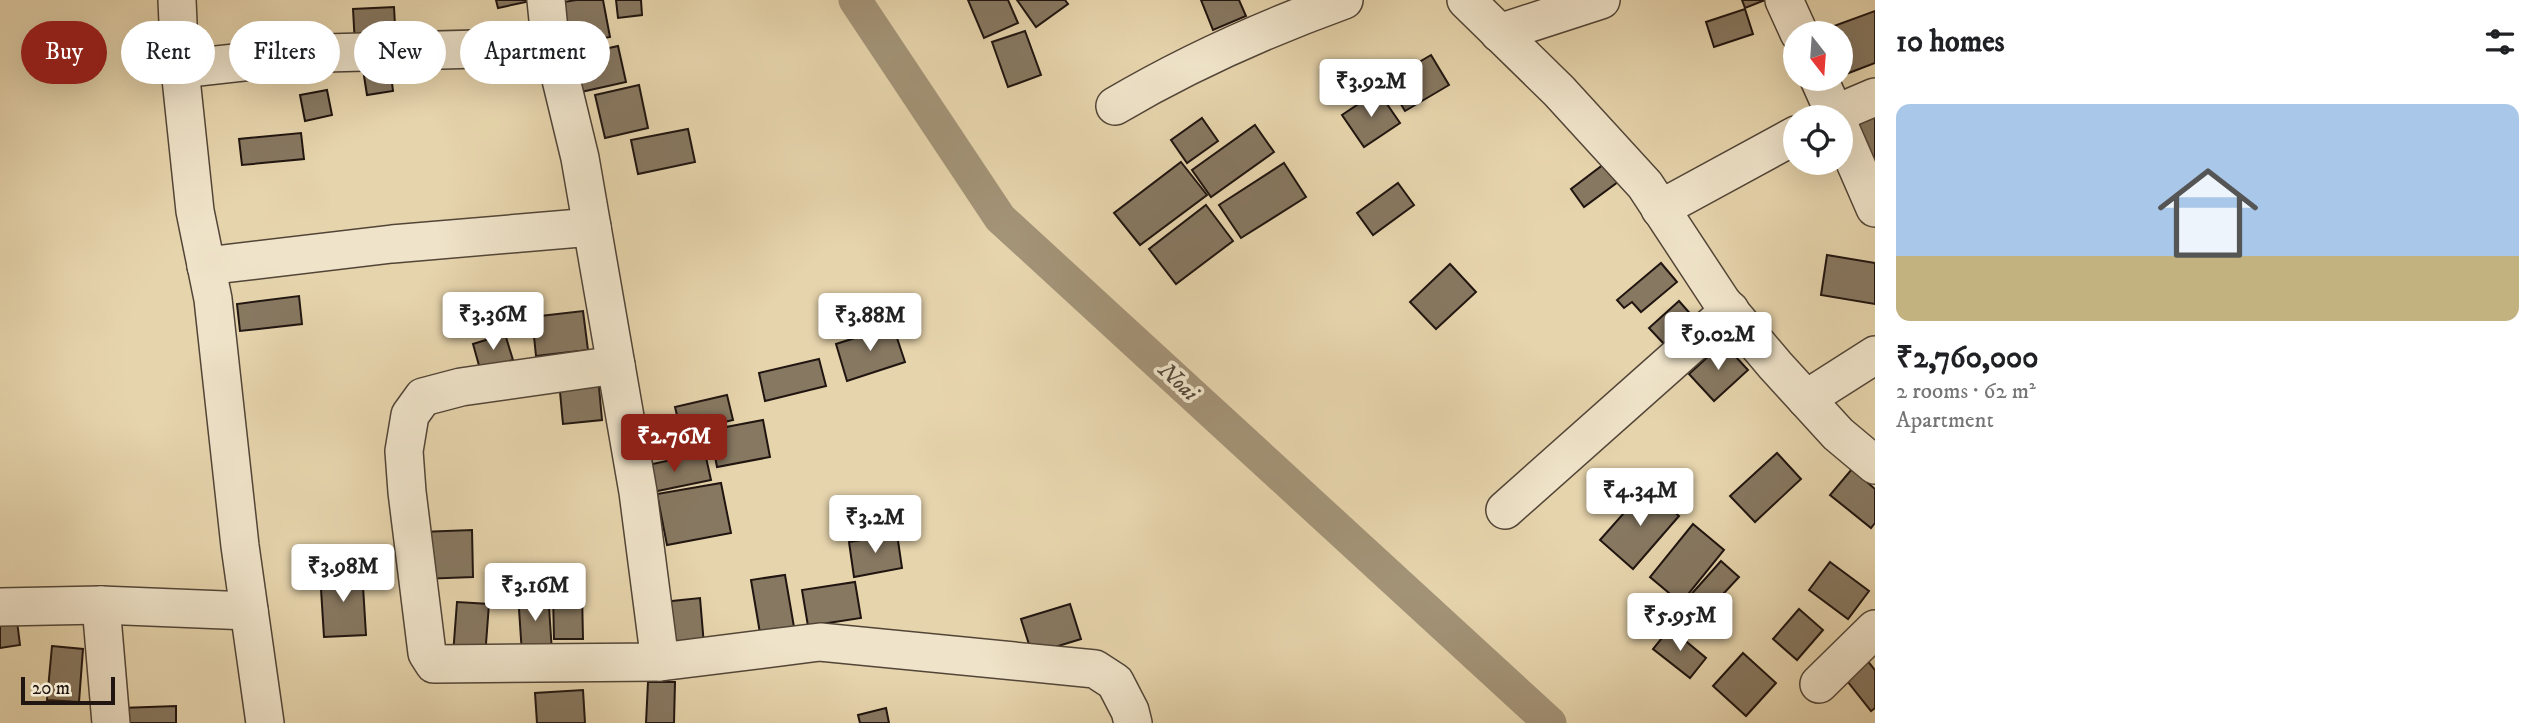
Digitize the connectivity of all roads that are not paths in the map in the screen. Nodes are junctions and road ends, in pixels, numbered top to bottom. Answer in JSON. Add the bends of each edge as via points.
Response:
{"nodes":[{"id":1,"x":177,"y":0,"type":"edge"},
{"id":2,"x":546,"y":0,"type":"edge"},
{"id":3,"x":1344,"y":0,"type":"edge"},
{"id":4,"x":1466,"y":0,"type":"edge"},
{"id":5,"x":1601,"y":0,"type":"edge"},
{"id":6,"x":1784,"y":0,"type":"edge"},
{"id":7,"x":178,"y":21,"type":"edge"},
{"id":8,"x":549,"y":21,"type":"edge"},
{"id":9,"x":1794,"y":21,"type":"edge"},
{"id":10,"x":1500,"y":33,"type":"junction"},
{"id":11,"x":460,"y":49,"type":"edge"},
{"id":12,"x":215,"y":65,"type":"edge"},
{"id":13,"x":182,"y":84,"type":"edge"},
{"id":14,"x":561,"y":84,"type":"edge"},
{"id":15,"x":1875,"y":97,"type":"edge"},
{"id":16,"x":1115,"y":106,"type":"dead end"},
{"id":17,"x":1853,"y":109,"type":"edge"},
{"id":18,"x":1783,"y":142,"type":"edge"},
{"id":19,"x":1853,"y":159,"type":"edge"},
{"id":20,"x":1875,"y":208,"type":"edge"},
{"id":21,"x":1660,"y":209,"type":"junction"},
{"id":22,"x":592,"y":227,"type":"junction"},
{"id":23,"x":206,"y":266,"type":"junction"},
{"id":24,"x":1730,"y":310,"type":"junction"},
{"id":25,"x":1875,"y":355,"type":"edge"},
{"id":26,"x":616,"y":365,"type":"junction"},
{"id":27,"x":1806,"y":399,"type":"junction"},
{"id":28,"x":1875,"y":465,"type":"edge"},
{"id":29,"x":1505,"y":510,"type":"dead end"},
{"id":30,"x":101,"y":605,"type":"junction"},
{"id":31,"x":0,"y":607,"type":"edge"},
{"id":32,"x":249,"y":611,"type":"junction"},
{"id":33,"x":1875,"y":629,"type":"edge"},
{"id":34,"x":660,"y":662,"type":"junction"},
{"id":35,"x":1819,"y":684,"type":"dead end"},
{"id":36,"x":111,"y":723,"type":"edge"},
{"id":37,"x":265,"y":723,"type":"edge"},
{"id":38,"x":1133,"y":723,"type":"edge"}],
"edges":[{"from":1,"to":7,"type":"street"},
{"from":2,"to":8,"type":"street"},
{"from":3,"to":16,"type":"street","via":[[1280,23],[1180,69]]},
{"from":4,"to":10,"type":"street"},
{"from":5,"to":10,"type":"street"},
{"from":6,"to":9,"type":"street"},
{"from":10,"to":21,"type":"street","via":[[1645,186]]},
{"from":11,"to":12,"type":"street","via":[[326,53]]},
{"from":13,"to":23,"type":"street","via":[[195,211]]},
{"from":14,"to":22,"type":"street"},
{"from":15,"to":17,"type":"street"},
{"from":18,"to":21,"type":"street"},
{"from":19,"to":20,"type":"street"},
{"from":21,"to":24,"type":"street"},
{"from":22,"to":23,"type":"street"},
{"from":22,"to":26,"type":"street"},
{"from":23,"to":32,"type":"street"},
{"from":24,"to":27,"type":"street"},
{"from":24,"to":29,"type":"street"},
{"from":25,"to":27,"type":"street"},
{"from":26,"to":34,"type":"street"},
{"from":26,"to":34,"type":"street","via":[[461,387],[423,397],[410,415],[404,451],[426,653],[434,664],[459,665]]},
{"from":27,"to":28,"type":"street"},
{"from":30,"to":31,"type":"street"},
{"from":30,"to":32,"type":"street"},
{"from":30,"to":36,"type":"street"},
{"from":32,"to":37,"type":"street"},
{"from":33,"to":35,"type":"street"},
{"from":34,"to":38,"type":"street","via":[[820,642],[1095,669],[1115,682]]}]}
